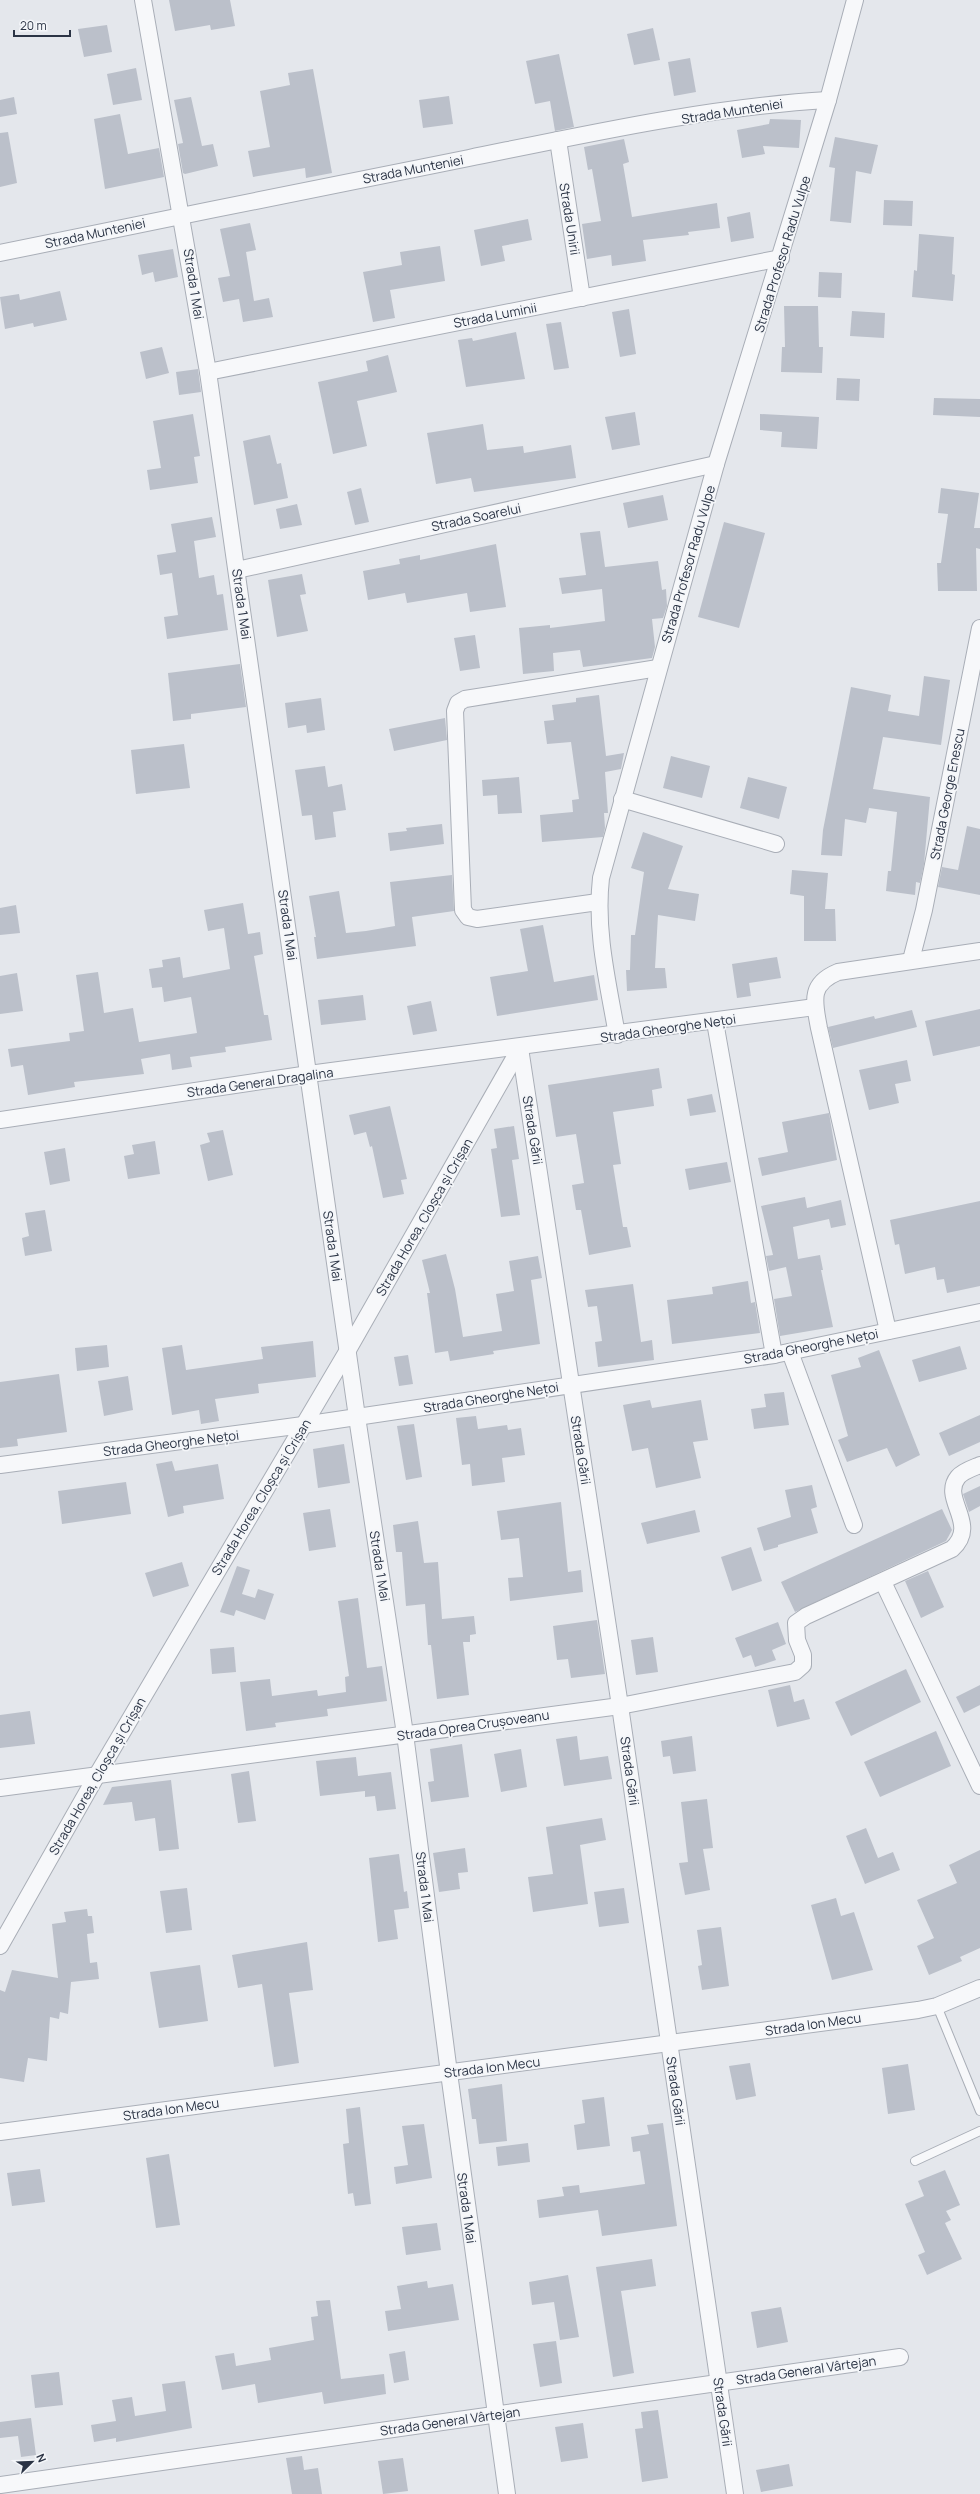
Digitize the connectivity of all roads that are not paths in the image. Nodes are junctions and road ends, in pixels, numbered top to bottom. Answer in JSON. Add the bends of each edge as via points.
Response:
{"nodes":[{"id":1,"x":143,"y":0,"type":"edge"},
{"id":2,"x":855,"y":0,"type":"edge"},
{"id":3,"x":828,"y":100,"type":"junction"},
{"id":4,"x":558,"y":140,"type":"junction"},
{"id":5,"x":182,"y":215,"type":"junction"},
{"id":6,"x":0,"y":252,"type":"edge"},
{"id":7,"x":781,"y":258,"type":"junction"},
{"id":8,"x":582,"y":298,"type":"junction"},
{"id":9,"x":208,"y":372,"type":"junction"},
{"id":10,"x":716,"y":464,"type":"junction"},
{"id":11,"x":237,"y":570,"type":"junction"},
{"id":12,"x":980,"y":628,"type":"edge"},
{"id":13,"x":658,"y":668,"type":"junction"},
{"id":14,"x":622,"y":799,"type":"junction"},
{"id":15,"x":776,"y":844,"type":"dead end"},
{"id":16,"x":598,"y":902,"type":"junction"},
{"id":17,"x":980,"y":951,"type":"edge"},
{"id":18,"x":911,"y":960,"type":"junction"},
{"id":19,"x":815,"y":1007,"type":"junction"},
{"id":20,"x":715,"y":1022,"type":"junction"},
{"id":21,"x":617,"y":1035,"type":"junction"},
{"id":22,"x":520,"y":1048,"type":"junction"},
{"id":23,"x":309,"y":1074,"type":"junction"},
{"id":24,"x":0,"y":1120,"type":"edge"},
{"id":25,"x":980,"y":1312,"type":"edge"},
{"id":26,"x":888,"y":1331,"type":"junction"},
{"id":27,"x":348,"y":1350,"type":"junction"},
{"id":28,"x":790,"y":1352,"type":"junction"},
{"id":29,"x":774,"y":1355,"type":"junction"},
{"id":30,"x":571,"y":1385,"type":"junction"},
{"id":31,"x":357,"y":1417,"type":"junction"},
{"id":32,"x":303,"y":1425,"type":"junction"},
{"id":33,"x":0,"y":1465,"type":"edge"},
{"id":34,"x":980,"y":1465,"type":"edge"},
{"id":35,"x":854,"y":1525,"type":"dead end"},
{"id":36,"x":883,"y":1582,"type":"junction"},
{"id":37,"x":620,"y":1706,"type":"junction"},
{"id":38,"x":405,"y":1734,"type":"junction"},
{"id":39,"x":97,"y":1774,"type":"junction"},
{"id":40,"x":980,"y":1786,"type":"edge"},
{"id":41,"x":0,"y":1788,"type":"edge"},
{"id":42,"x":0,"y":1946,"type":"edge"},
{"id":43,"x":980,"y":1988,"type":"edge"},
{"id":44,"x":937,"y":2006,"type":"junction"},
{"id":45,"x":669,"y":2044,"type":"junction"},
{"id":46,"x":449,"y":2072,"type":"junction"},
{"id":47,"x":980,"y":2111,"type":"edge"},
{"id":48,"x":980,"y":2131,"type":"edge"},
{"id":49,"x":0,"y":2132,"type":"edge"},
{"id":50,"x":915,"y":2161,"type":"dead end"},
{"id":51,"x":900,"y":2357,"type":"dead end"},
{"id":52,"x":719,"y":2383,"type":"junction"},
{"id":53,"x":495,"y":2415,"type":"junction"},
{"id":54,"x":0,"y":2485,"type":"edge"},
{"id":55,"x":507,"y":2494,"type":"edge"},
{"id":56,"x":735,"y":2494,"type":"edge"}],
"edges":[{"from":1,"to":5,"type":"street","name":"Strada 1 Mai"},
{"from":2,"to":3,"type":"street","name":"Strada Profesor Radu Vulpe"},
{"from":3,"to":4,"type":"street","name":"Strada Munteniei","via":[[725,111]]},
{"from":3,"to":7,"type":"street","name":"Strada Profesor Radu Vulpe"},
{"from":4,"to":5,"type":"street","name":"Strada Munteniei"},
{"from":4,"to":8,"type":"street","name":"Strada Unirii"},
{"from":5,"to":6,"type":"street","name":"Strada Munteniei"},
{"from":5,"to":9,"type":"street","name":"Strada 1 Mai"},
{"from":7,"to":8,"type":"street","name":"Strada Luminii"},
{"from":7,"to":10,"type":"street","name":"Strada Profesor Radu Vulpe"},
{"from":8,"to":9,"type":"street","name":"Strada Luminii"},
{"from":9,"to":11,"type":"street","name":"Strada 1 Mai"},
{"from":10,"to":11,"type":"street","name":"Strada Soarelui"},
{"from":10,"to":13,"type":"street","name":"Strada Profesor Radu Vulpe"},
{"from":11,"to":23,"type":"street","name":"Strada 1 Mai"},
{"from":12,"to":18,"type":"street","name":"Strada George Enescu","via":[[924,910]]},
{"from":13,"to":14,"type":"street","name":"Strada Profesor Radu Vulpe"},
{"from":13,"to":16,"type":"street","via":[[465,699],[458,703],[455,711],[463,910],[468,917],[477,919]]},
{"from":14,"to":15,"type":"street"},
{"from":14,"to":16,"type":"street","name":"Strada Profesor Radu Vulpe","via":[[601,878]]},
{"from":16,"to":21,"type":"street","name":"Strada Profesor Radu Vulpe","via":[[599,930]]},
{"from":17,"to":18,"type":"street"},
{"from":18,"to":19,"type":"street","via":[[838,972],[827,977],[819,984]]},
{"from":19,"to":20,"type":"street","name":"Strada Gheorghe Nețoi"},
{"from":19,"to":26,"type":"street"},
{"from":20,"to":21,"type":"street","name":"Strada Gheorghe Nețoi"},
{"from":20,"to":29,"type":"street"},
{"from":21,"to":22,"type":"street","name":"Strada Gheorghe Nețoi"},
{"from":22,"to":23,"type":"street","name":"Strada General Dragalina"},
{"from":22,"to":27,"type":"street","name":"Strada Horea, Cloșca și Crișan"},
{"from":22,"to":30,"type":"street","name":"Strada Gării"},
{"from":23,"to":24,"type":"street","name":"Strada General Dragalina"},
{"from":23,"to":27,"type":"street","name":"Strada 1 Mai"},
{"from":25,"to":26,"type":"street","name":"Strada Gheorghe Nețoi"},
{"from":26,"to":28,"type":"street","name":"Strada Gheorghe Nețoi"},
{"from":27,"to":31,"type":"street","name":"Strada 1 Mai"},
{"from":27,"to":32,"type":"street","name":"Strada Horea, Cloșca și Crișan"},
{"from":28,"to":29,"type":"street","name":"Strada Gheorghe Nețoi"},
{"from":28,"to":35,"type":"street"},
{"from":29,"to":30,"type":"street","name":"Strada Gheorghe Nețoi"},
{"from":30,"to":31,"type":"street","name":"Strada Gheorghe Nețoi"},
{"from":30,"to":37,"type":"street","name":"Strada Gării"},
{"from":31,"to":32,"type":"street","name":"Strada Gheorghe Nețoi"},
{"from":31,"to":38,"type":"street","name":"Strada 1 Mai"},
{"from":32,"to":33,"type":"street","name":"Strada Gheorghe Nețoi"},
{"from":32,"to":39,"type":"street","name":"Strada Horea, Cloșca și Crișan"},
{"from":34,"to":36,"type":"street","via":[[959,1477],[954,1486],[966,1532],[961,1543]]},
{"from":36,"to":37,"type":"street","name":"Strada Oprea Crușoveanu","via":[[806,1616],[796,1623],[797,1640],[804,1655],[802,1665],[795,1672]]},
{"from":36,"to":40,"type":"street"},
{"from":37,"to":38,"type":"street","name":"Strada Oprea Crușoveanu"},
{"from":37,"to":45,"type":"street","name":"Strada Gării"},
{"from":38,"to":39,"type":"street","name":"Strada Oprea Crușoveanu"},
{"from":38,"to":46,"type":"street","name":"Strada 1 Mai"},
{"from":39,"to":41,"type":"street","name":"Strada Oprea Crușoveanu"},
{"from":39,"to":42,"type":"street","name":"Strada Horea, Cloșca și Crișan"},
{"from":43,"to":44,"type":"street","name":"Strada Ion Mecu"},
{"from":44,"to":45,"type":"street","name":"Strada Ion Mecu"},
{"from":44,"to":47,"type":"lane"},
{"from":45,"to":46,"type":"street","name":"Strada Ion Mecu"},
{"from":45,"to":52,"type":"street","name":"Strada Gării"},
{"from":46,"to":49,"type":"street","name":"Strada Ion Mecu"},
{"from":46,"to":53,"type":"street","name":"Strada 1 Mai"},
{"from":48,"to":50,"type":"lane"},
{"from":51,"to":52,"type":"street","name":"Strada General Vârtejan"},
{"from":52,"to":53,"type":"street","name":"Strada General Vârtejan"},
{"from":52,"to":56,"type":"street","name":"Strada Gării"},
{"from":53,"to":54,"type":"street","name":"Strada General Vârtejan"},
{"from":53,"to":55,"type":"street","name":"Strada 1 Mai"}]}
